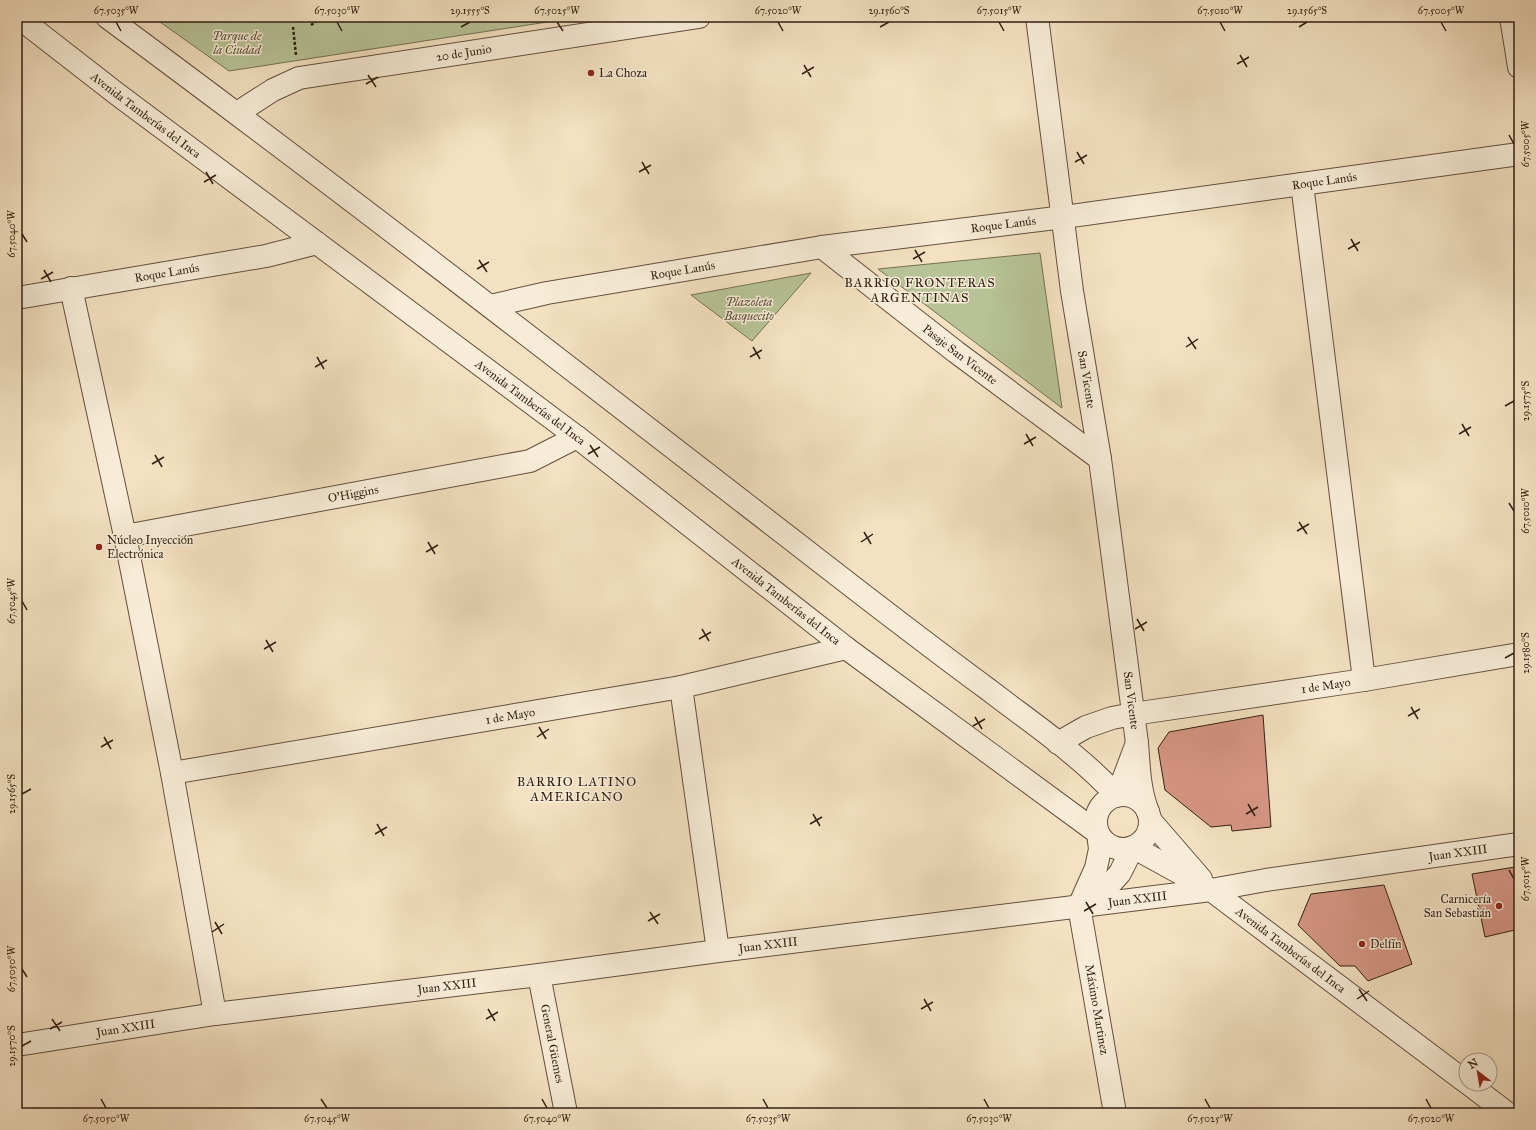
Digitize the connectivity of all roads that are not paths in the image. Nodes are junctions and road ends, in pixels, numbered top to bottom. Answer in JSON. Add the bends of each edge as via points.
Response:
{"nodes":[{"id":1,"x":18,"y":17,"type":"edge"},
{"id":2,"x":107,"y":17,"type":"edge"},
{"id":3,"x":699,"y":17,"type":"edge"},
{"id":4,"x":1037,"y":17,"type":"edge"},
{"id":5,"x":1511,"y":17,"type":"edge"},
{"id":6,"x":1519,"y":67,"type":"edge"},
{"id":7,"x":237,"y":114,"type":"junction"},
{"id":8,"x":1519,"y":154,"type":"edge"},
{"id":9,"x":1302,"y":184,"type":"junction"},
{"id":10,"x":1064,"y":217,"type":"junction"},
{"id":11,"x":316,"y":243,"type":"junction"},
{"id":12,"x":822,"y":247,"type":"junction"},
{"id":13,"x":71,"y":288,"type":"junction"},
{"id":14,"x":17,"y":298,"type":"edge"},
{"id":15,"x":490,"y":306,"type":"junction"},
{"id":16,"x":577,"y":437,"type":"junction"},
{"id":17,"x":1100,"y":459,"type":"junction"},
{"id":18,"x":125,"y":536,"type":"junction"},
{"id":19,"x":846,"y":648,"type":"junction"},
{"id":20,"x":1519,"y":654,"type":"edge"},
{"id":21,"x":1364,"y":680,"type":"junction"},
{"id":22,"x":681,"y":687,"type":"junction"},
{"id":23,"x":1133,"y":714,"type":"junction"},
{"id":24,"x":1058,"y":743,"type":"junction"},
{"id":25,"x":1138,"y":743,"type":"junction"},
{"id":26,"x":172,"y":773,"type":"junction"},
{"id":27,"x":1117,"y":796,"type":"junction"},
{"id":28,"x":1149,"y":816,"type":"junction"},
{"id":29,"x":1098,"y":833,"type":"junction"},
{"id":30,"x":1519,"y":844,"type":"edge"},
{"id":31,"x":1133,"y":847,"type":"junction"},
{"id":32,"x":1211,"y":890,"type":"junction"},
{"id":33,"x":1079,"y":906,"type":"junction"},
{"id":34,"x":718,"y":951,"type":"junction"},
{"id":35,"x":539,"y":975,"type":"junction"},
{"id":36,"x":215,"y":1014,"type":"junction"},
{"id":37,"x":17,"y":1046,"type":"edge"},
{"id":38,"x":1458,"y":1076,"type":"edge"},
{"id":39,"x":1479,"y":1092,"type":"edge"},
{"id":40,"x":566,"y":1113,"type":"edge"},
{"id":41,"x":1115,"y":1113,"type":"edge"},
{"id":42,"x":1507,"y":1113,"type":"edge"}],
"edges":[{"from":1,"to":11,"type":"street","name":"Avenida Tamberías del Inca"},
{"from":2,"to":7,"type":"street"},
{"from":3,"to":7,"type":"street","name":"20 de Junio","via":[[299,78],[273,90]]},
{"from":4,"to":10,"type":"street","name":"San Vicente"},
{"from":5,"to":6,"type":"street"},
{"from":7,"to":15,"type":"street"},
{"from":8,"to":9,"type":"street","name":"Roque Lanús"},
{"from":9,"to":10,"type":"street","name":"Roque Lanús"},
{"from":9,"to":21,"type":"street"},
{"from":10,"to":12,"type":"street","name":"Roque Lanús"},
{"from":10,"to":17,"type":"street","name":"San Vicente","via":[[1072,291]]},
{"from":11,"to":13,"type":"street","name":"Roque Lanús","via":[[266,256]]},
{"from":11,"to":16,"type":"street","name":"Avenida Tamberías del Inca"},
{"from":12,"to":15,"type":"street","name":"Roque Lanús","via":[[548,293]]},
{"from":12,"to":17,"type":"street","name":"Pasaje San Vicente","via":[[956,352]]},
{"from":13,"to":14,"type":"street","name":"Roque Lanús"},
{"from":13,"to":18,"type":"street"},
{"from":15,"to":24,"type":"street"},
{"from":16,"to":18,"type":"street","name":"O'Higgins","via":[[530,461]]},
{"from":16,"to":19,"type":"street","name":"Avenida Tamberías del Inca"},
{"from":17,"to":23,"type":"street","name":"San Vicente"},
{"from":18,"to":26,"type":"street"},
{"from":19,"to":22,"type":"street","name":"1 de Mayo"},
{"from":19,"to":29,"type":"street","name":"Avenida Tamberías del Inca"},
{"from":20,"to":21,"type":"street","name":"1 de Mayo"},
{"from":21,"to":23,"type":"street","name":"1 de Mayo"},
{"from":22,"to":26,"type":"street","name":"1 de Mayo"},
{"from":22,"to":34,"type":"street"},
{"from":23,"to":24,"type":"street","name":"1 de Mayo","via":[[1086,727]]},
{"from":23,"to":25,"type":"street","name":"San Vicente"},
{"from":24,"to":27,"type":"street","via":[[1092,770]]},
{"from":25,"to":27,"type":"street"},
{"from":25,"to":28,"type":"street","name":"San Vicente","via":[[1140,784]]},
{"from":26,"to":36,"type":"street"},
{"from":27,"to":28,"type":"street","via":[[1135,798]]},
{"from":27,"to":29,"type":"street","via":[[1104,803],[1099,810],[1096,818]]},
{"from":28,"to":31,"type":"street","via":[[1149,828],[1145,836]]},
{"from":28,"to":32,"type":"street","name":"Avenida Tamberías del Inca"},
{"from":29,"to":31,"type":"street","via":[[1109,845],[1125,849]]},
{"from":29,"to":33,"type":"street","via":[[1100,849],[1096,868]]},
{"from":30,"to":32,"type":"street","name":"Juan XXIII"},
{"from":31,"to":32,"type":"street","name":"Avenida Tamberías del Inca"},
{"from":31,"to":33,"type":"street","via":[[1120,873],[1104,891]]},
{"from":32,"to":33,"type":"street","name":"Juan XXIII"},
{"from":32,"to":38,"type":"street","name":"Avenida Tamberías del Inca"},
{"from":33,"to":34,"type":"street","name":"Juan XXIII"},
{"from":33,"to":41,"type":"street","name":"Máximo Martinez"},
{"from":34,"to":35,"type":"street","name":"Juan XXIII"},
{"from":35,"to":36,"type":"street","name":"Juan XXIII"},
{"from":35,"to":40,"type":"street","name":"General Güemes"},
{"from":36,"to":37,"type":"street","name":"Juan XXIII"},
{"from":39,"to":42,"type":"street"}]}
